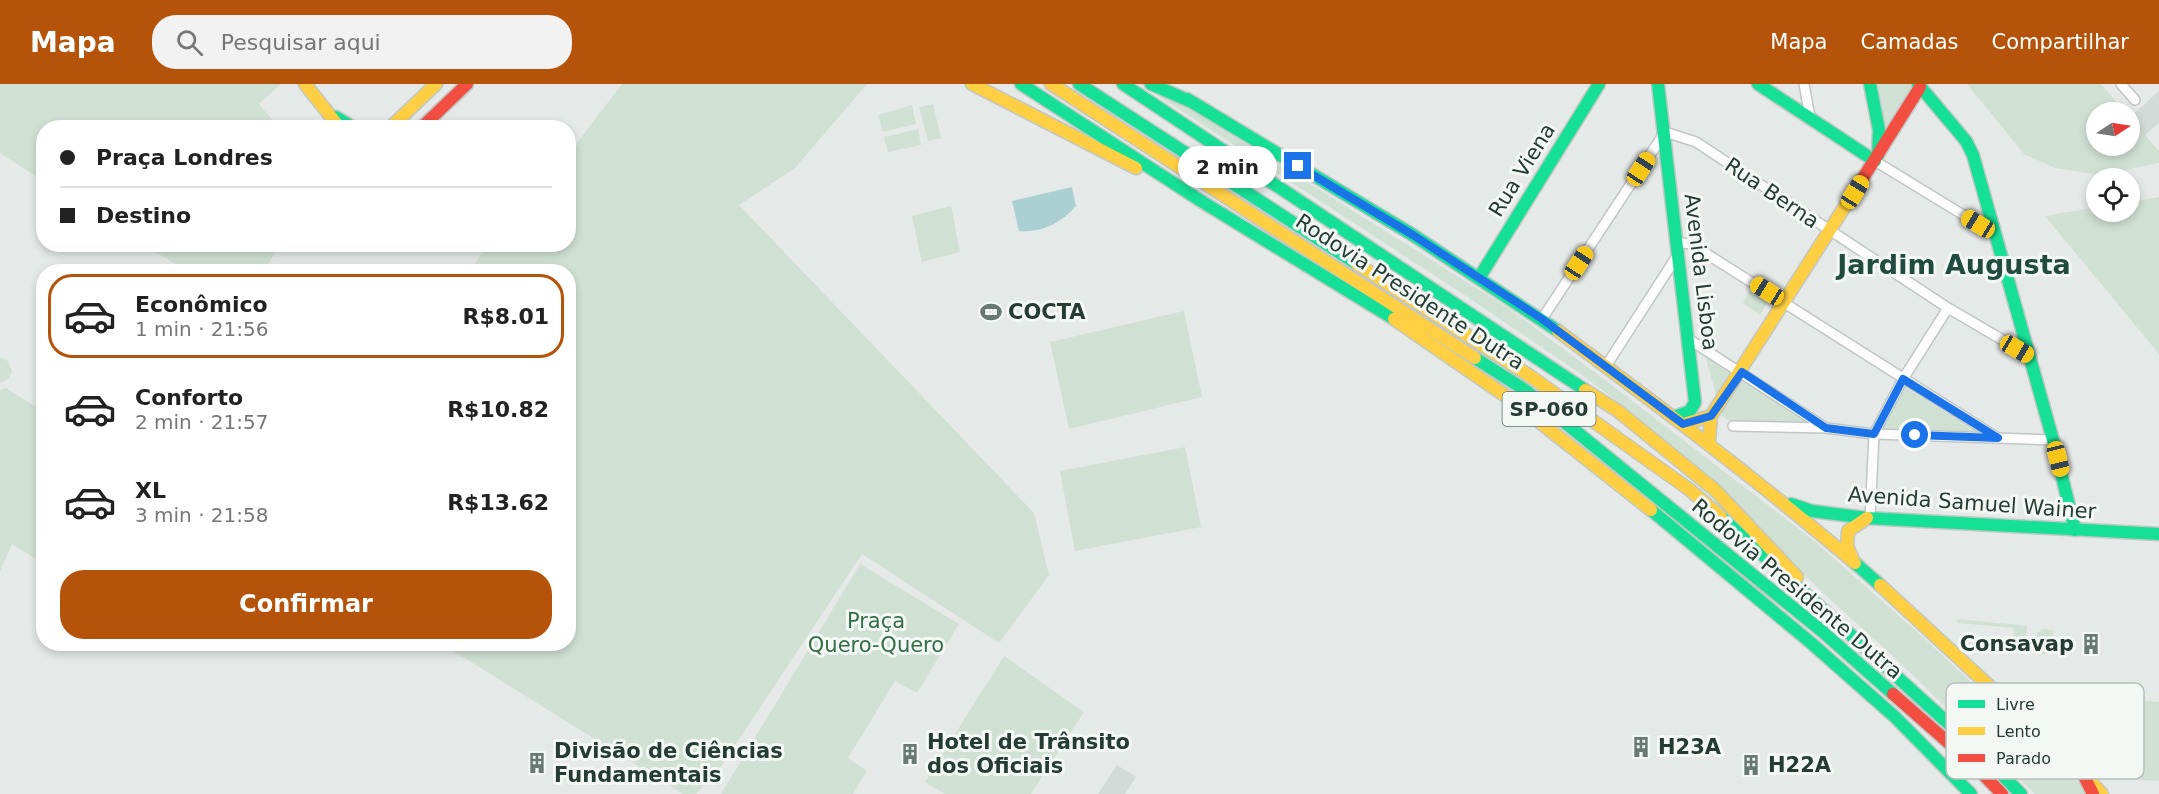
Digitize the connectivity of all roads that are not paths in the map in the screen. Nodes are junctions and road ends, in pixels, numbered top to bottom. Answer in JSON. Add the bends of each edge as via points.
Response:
{"nodes":[{"id":1,"x":305,"y":84,"type":"edge"},
{"id":2,"x":436,"y":84,"type":"edge"},
{"id":3,"x":467,"y":84,"type":"edge"},
{"id":4,"x":972,"y":84,"type":"edge"},
{"id":5,"x":1021,"y":84,"type":"edge"},
{"id":6,"x":1051,"y":84,"type":"edge"},
{"id":7,"x":1079,"y":84,"type":"edge"},
{"id":8,"x":1123,"y":84,"type":"edge"},
{"id":9,"x":1151,"y":84,"type":"edge"},
{"id":10,"x":1599,"y":84,"type":"edge"},
{"id":11,"x":1658,"y":84,"type":"edge"},
{"id":12,"x":1758,"y":84,"type":"edge"},
{"id":13,"x":1804,"y":84,"type":"edge"},
{"id":14,"x":1870,"y":84,"type":"edge"},
{"id":15,"x":2121,"y":84,"type":"edge"},
{"id":16,"x":1168,"y":85,"type":"edge"},
{"id":17,"x":1919,"y":86,"type":"edge"},
{"id":18,"x":2135,"y":100,"type":"dead end"},
{"id":19,"x":1194,"y":103,"type":"junction"},
{"id":20,"x":327,"y":112,"type":"junction"},
{"id":21,"x":1810,"y":117,"type":"junction"},
{"id":22,"x":334,"y":120,"type":"edge"},
{"id":23,"x":340,"y":120,"type":"edge"},
{"id":24,"x":400,"y":120,"type":"edge"},
{"id":25,"x":429,"y":120,"type":"edge"},
{"id":26,"x":1665,"y":132,"type":"junction"},
{"id":27,"x":1876,"y":159,"type":"junction"},
{"id":28,"x":1201,"y":201,"type":"junction"},
{"id":29,"x":1830,"y":232,"type":"junction"},
{"id":30,"x":1996,"y":235,"type":"junction"},
{"id":31,"x":1677,"y":252,"type":"junction"},
{"id":32,"x":1479,"y":278,"type":"junction"},
{"id":33,"x":1785,"y":303,"type":"junction"},
{"id":34,"x":1948,"y":308,"type":"junction"},
{"id":35,"x":1542,"y":319,"type":"junction"},
{"id":36,"x":1690,"y":340,"type":"junction"},
{"id":37,"x":2030,"y":356,"type":"junction"},
{"id":38,"x":1606,"y":366,"type":"junction"},
{"id":39,"x":1742,"y":372,"type":"junction"},
{"id":40,"x":1903,"y":379,"type":"junction"},
{"id":41,"x":1711,"y":416,"type":"junction"},
{"id":42,"x":1678,"y":420,"type":"junction"},
{"id":43,"x":1733,"y":426,"type":"dead end"},
{"id":44,"x":1826,"y":428,"type":"junction"},
{"id":45,"x":1874,"y":434,"type":"junction"},
{"id":46,"x":1998,"y":438,"type":"junction"},
{"id":47,"x":2053,"y":440,"type":"junction"},
{"id":48,"x":1709,"y":443,"type":"junction"},
{"id":49,"x":1784,"y":502,"type":"junction"},
{"id":50,"x":1868,"y":518,"type":"junction"},
{"id":51,"x":2075,"y":530,"type":"junction"},
{"id":52,"x":2159,"y":534,"type":"edge"},
{"id":53,"x":1855,"y":563,"type":"junction"},
{"id":54,"x":1845,"y":627,"type":"junction"},
{"id":55,"x":1986,"y":683,"type":"edge"},
{"id":56,"x":1946,"y":721,"type":"edge"},
{"id":57,"x":1946,"y":740,"type":"edge"},
{"id":58,"x":1946,"y":769,"type":"edge"},
{"id":59,"x":1956,"y":779,"type":"edge"},
{"id":60,"x":1988,"y":779,"type":"edge"},
{"id":61,"x":2006,"y":779,"type":"edge"},
{"id":62,"x":2086,"y":779,"type":"edge"},
{"id":63,"x":2088,"y":779,"type":"edge"},
{"id":64,"x":1971,"y":794,"type":"edge"},
{"id":65,"x":2002,"y":794,"type":"edge"},
{"id":66,"x":2021,"y":794,"type":"edge"},
{"id":67,"x":2093,"y":794,"type":"edge"},
{"id":68,"x":2102,"y":794,"type":"edge"}],
"edges":[{"from":1,"to":20,"type":"main road"},
{"from":2,"to":24,"type":"main road"},
{"from":3,"to":25,"type":"main road"},
{"from":4,"to":28,"type":"main road"},
{"from":5,"to":28,"type":"main road"},
{"from":6,"to":57,"type":"main road","name":"Rodovia Presidente Dutra","number":"SP-060","via":[[1525,390],[1823,632]]},
{"from":7,"to":54,"type":"main road","name":"Rodovia Presidente Dutra","number":"SP-060","via":[[1530,376],[1690,490]]},
{"from":8,"to":54,"type":"main road","via":[[1618,411],[1715,490]]},
{"from":9,"to":19,"type":"main road"},
{"from":10,"to":32,"type":"main road","name":"Rua Viena"},
{"from":11,"to":26,"type":"main road","name":"Avenida Lisboa"},
{"from":12,"to":21,"type":"main road"},
{"from":13,"to":21,"type":"street"},
{"from":14,"to":27,"type":"main road","via":[[1879,130]]},
{"from":15,"to":18,"type":"street"},
{"from":16,"to":19,"type":"main road"},
{"from":17,"to":27,"type":"main road"},
{"from":17,"to":30,"type":"main road","via":[[1966,141]]},
{"from":19,"to":32,"type":"main road"},
{"from":20,"to":22,"type":"main road"},
{"from":20,"to":23,"type":"main road"},
{"from":21,"to":27,"type":"main road"},
{"from":26,"to":29,"type":"street","name":"Rua Berna","via":[[1696,142]]},
{"from":26,"to":31,"type":"main road","name":"Avenida Lisboa"},
{"from":26,"to":35,"type":"street"},
{"from":27,"to":29,"type":"main road"},
{"from":27,"to":30,"type":"street"},
{"from":28,"to":58,"type":"main road","via":[[1400,322],[1522,408],[1810,642],[1895,717]]},
{"from":29,"to":33,"type":"main road"},
{"from":29,"to":34,"type":"street","name":"Rua Berna"},
{"from":30,"to":37,"type":"main road"},
{"from":31,"to":33,"type":"street","via":[[1683,243],[1691,244]]},
{"from":31,"to":36,"type":"main road","name":"Avenida Lisboa"},
{"from":31,"to":38,"type":"street"},
{"from":32,"to":35,"type":"main road"},
{"from":33,"to":39,"type":"main road"},
{"from":33,"to":40,"type":"street"},
{"from":34,"to":37,"type":"street","name":"Rua Berna"},
{"from":34,"to":40,"type":"street"},
{"from":35,"to":38,"type":"main road"},
{"from":36,"to":39,"type":"street"},
{"from":36,"to":42,"type":"main road","name":"Avenida Lisboa","via":[[1695,402]]},
{"from":37,"to":47,"type":"main road"},
{"from":38,"to":42,"type":"main road"},
{"from":39,"to":41,"type":"main road"},
{"from":39,"to":44,"type":"street"},
{"from":40,"to":45,"type":"street"},
{"from":40,"to":46,"type":"street"},
{"from":41,"to":42,"type":"main road"},
{"from":41,"to":48,"type":"main road"},
{"from":42,"to":48,"type":"main road"},
{"from":43,"to":44,"type":"street"},
{"from":44,"to":45,"type":"street"},
{"from":45,"to":46,"type":"street"},
{"from":45,"to":50,"type":"street"},
{"from":46,"to":47,"type":"street"},
{"from":47,"to":51,"type":"main road"},
{"from":48,"to":49,"type":"main road"},
{"from":49,"to":50,"type":"main road","name":"Avenida Samuel Wainer","via":[[1812,511]]},
{"from":49,"to":53,"type":"main road"},
{"from":50,"to":51,"type":"main road","name":"Avenida Samuel Wainer"},
{"from":50,"to":53,"type":"main road","via":[[1848,531],[1847,550]]},
{"from":51,"to":52,"type":"main road","name":"Avenida Samuel Wainer"},
{"from":53,"to":55,"type":"main road"},
{"from":54,"to":56,"type":"main road","name":"Rodovia Presidente Dutra","number":"SP-060"},
{"from":59,"to":64,"type":"main road"},
{"from":60,"to":65,"type":"main road","name":"Rodovia Presidente Dutra","number":"SP-060"},
{"from":61,"to":66,"type":"main road","name":"Rodovia Presidente Dutra","number":"SP-060"},
{"from":62,"to":67,"type":"main road"},
{"from":63,"to":68,"type":"main road"}]}
